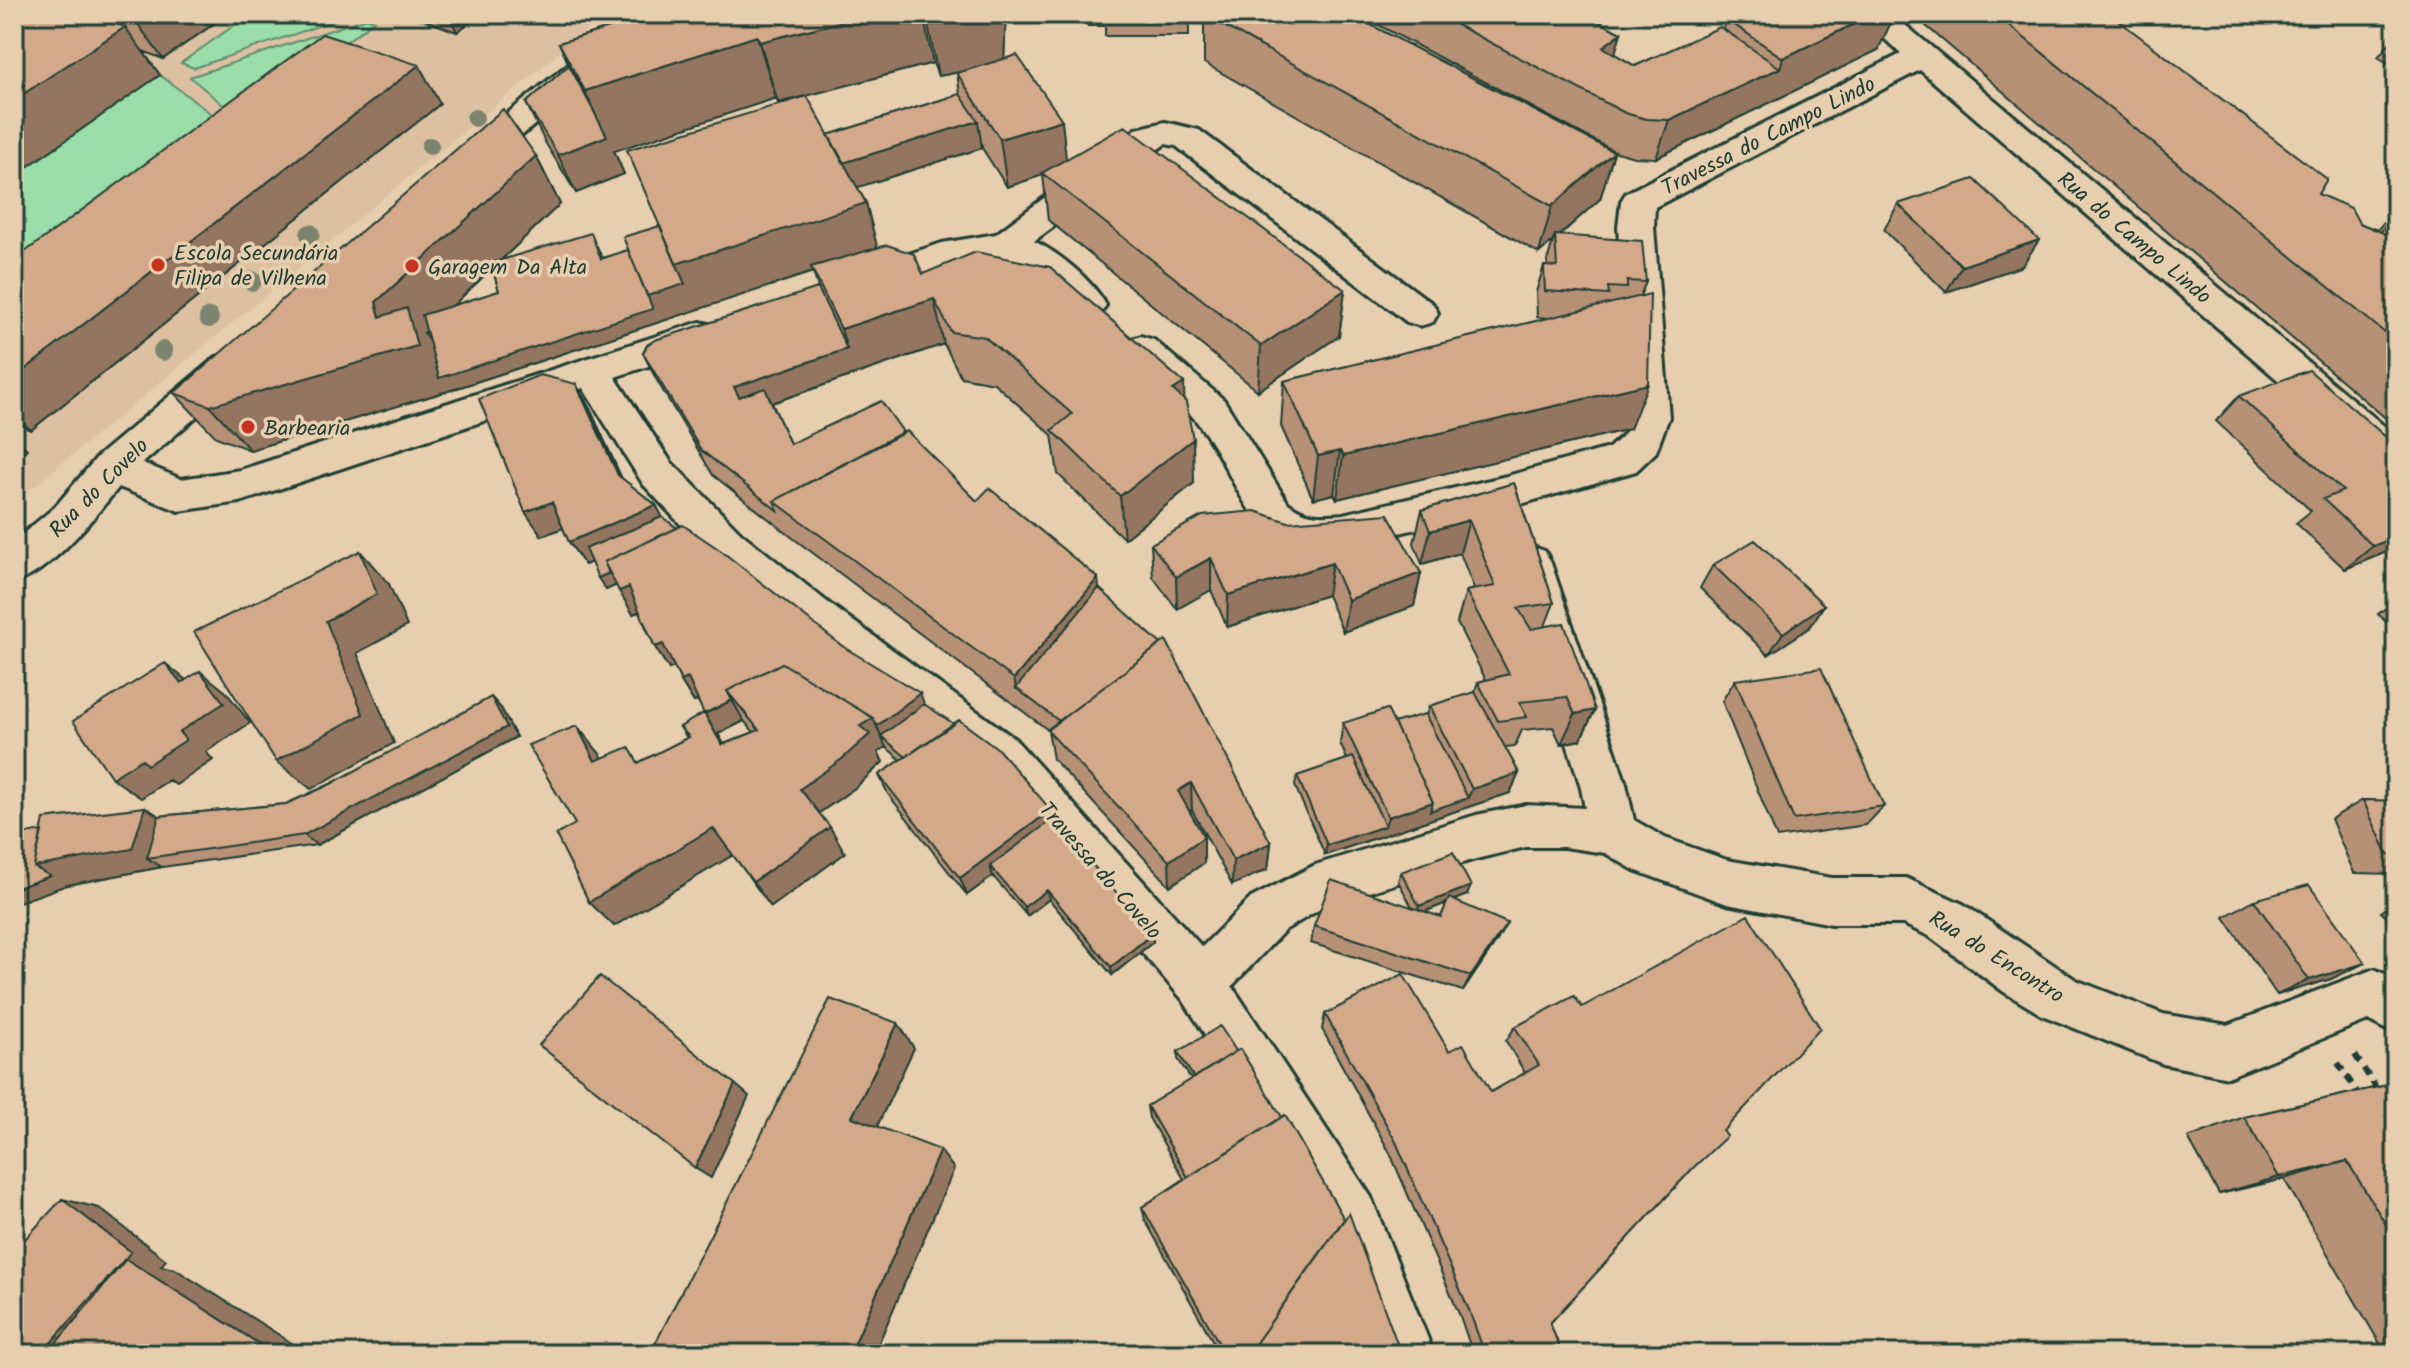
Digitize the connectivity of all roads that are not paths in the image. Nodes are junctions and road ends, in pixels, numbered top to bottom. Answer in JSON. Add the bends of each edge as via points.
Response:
{"nodes":[{"id":1,"x":650,"y":14,"type":"edge"},
{"id":2,"x":1873,"y":14,"type":"edge"},
{"id":3,"x":656,"y":49,"type":"edge"},
{"id":4,"x":1923,"y":56,"type":"junction"},
{"id":5,"x":584,"y":65,"type":"junction"},
{"id":6,"x":439,"y":187,"type":"edge"},
{"id":7,"x":1006,"y":244,"type":"junction"},
{"id":8,"x":828,"y":294,"type":"edge"},
{"id":9,"x":1420,"y":313,"type":"dead end"},
{"id":10,"x":739,"y":322,"type":"edge"},
{"id":11,"x":250,"y":348,"type":"edge"},
{"id":12,"x":591,"y":370,"type":"junction"},
{"id":13,"x":2396,"y":459,"type":"edge"},
{"id":14,"x":112,"y":467,"type":"junction"},
{"id":15,"x":1507,"y":492,"type":"junction"},
{"id":16,"x":14,"y":566,"type":"edge"},
{"id":17,"x":1613,"y":833,"type":"junction"},
{"id":18,"x":1201,"y":983,"type":"junction"},
{"id":19,"x":2396,"y":1010,"type":"edge"},
{"id":20,"x":1405,"y":1354,"type":"edge"}],
"edges":[{"from":1,"to":5,"type":"street"},
{"from":2,"to":4,"type":"street","name":"Rua do Campo Lindo"},
{"from":3,"to":5,"type":"street"},
{"from":4,"to":13,"type":"street","name":"Rua do Campo Lindo"},
{"from":4,"to":15,"type":"street","name":"Travessa do Campo Lindo","via":[[1624,193],[1636,227],[1650,417],[1642,441],[1622,460]]},
{"from":5,"to":6,"type":"street"},
{"from":7,"to":8,"type":"street","via":[[980,245]]},
{"from":7,"to":9,"type":"street","via":[[1148,137],[1165,133],[1187,138]]},
{"from":7,"to":15,"type":"street","name":"Travessa do Campo Lindo","via":[[1025,251],[1210,410],[1274,514],[1290,527],[1316,533],[1343,530]]},
{"from":10,"to":12,"type":"street"},
{"from":11,"to":14,"type":"street","name":"Rua do Covelo"},
{"from":12,"to":14,"type":"street","via":[[240,486],[179,495]]},
{"from":12,"to":18,"type":"street","name":"Travessa do Covelo","via":[[657,473],[726,545],[999,753]]},
{"from":14,"to":16,"type":"street","name":"Rua do Covelo","via":[[69,518]]},
{"from":15,"to":17,"type":"street","via":[[1603,784]]},
{"from":17,"to":18,"type":"street","name":"Rua do Encontro","via":[[1526,826],[1315,887],[1268,914]]},
{"from":17,"to":19,"type":"street","name":"Rua do Encontro","via":[[1651,855],[1727,882],[1832,901],[1906,901],[1946,920],[2060,998],[2163,1039],[2228,1051],[2374,993]]},
{"from":18,"to":20,"type":"street","name":"Travessa do Covelo","via":[[1352,1216]]}]}
